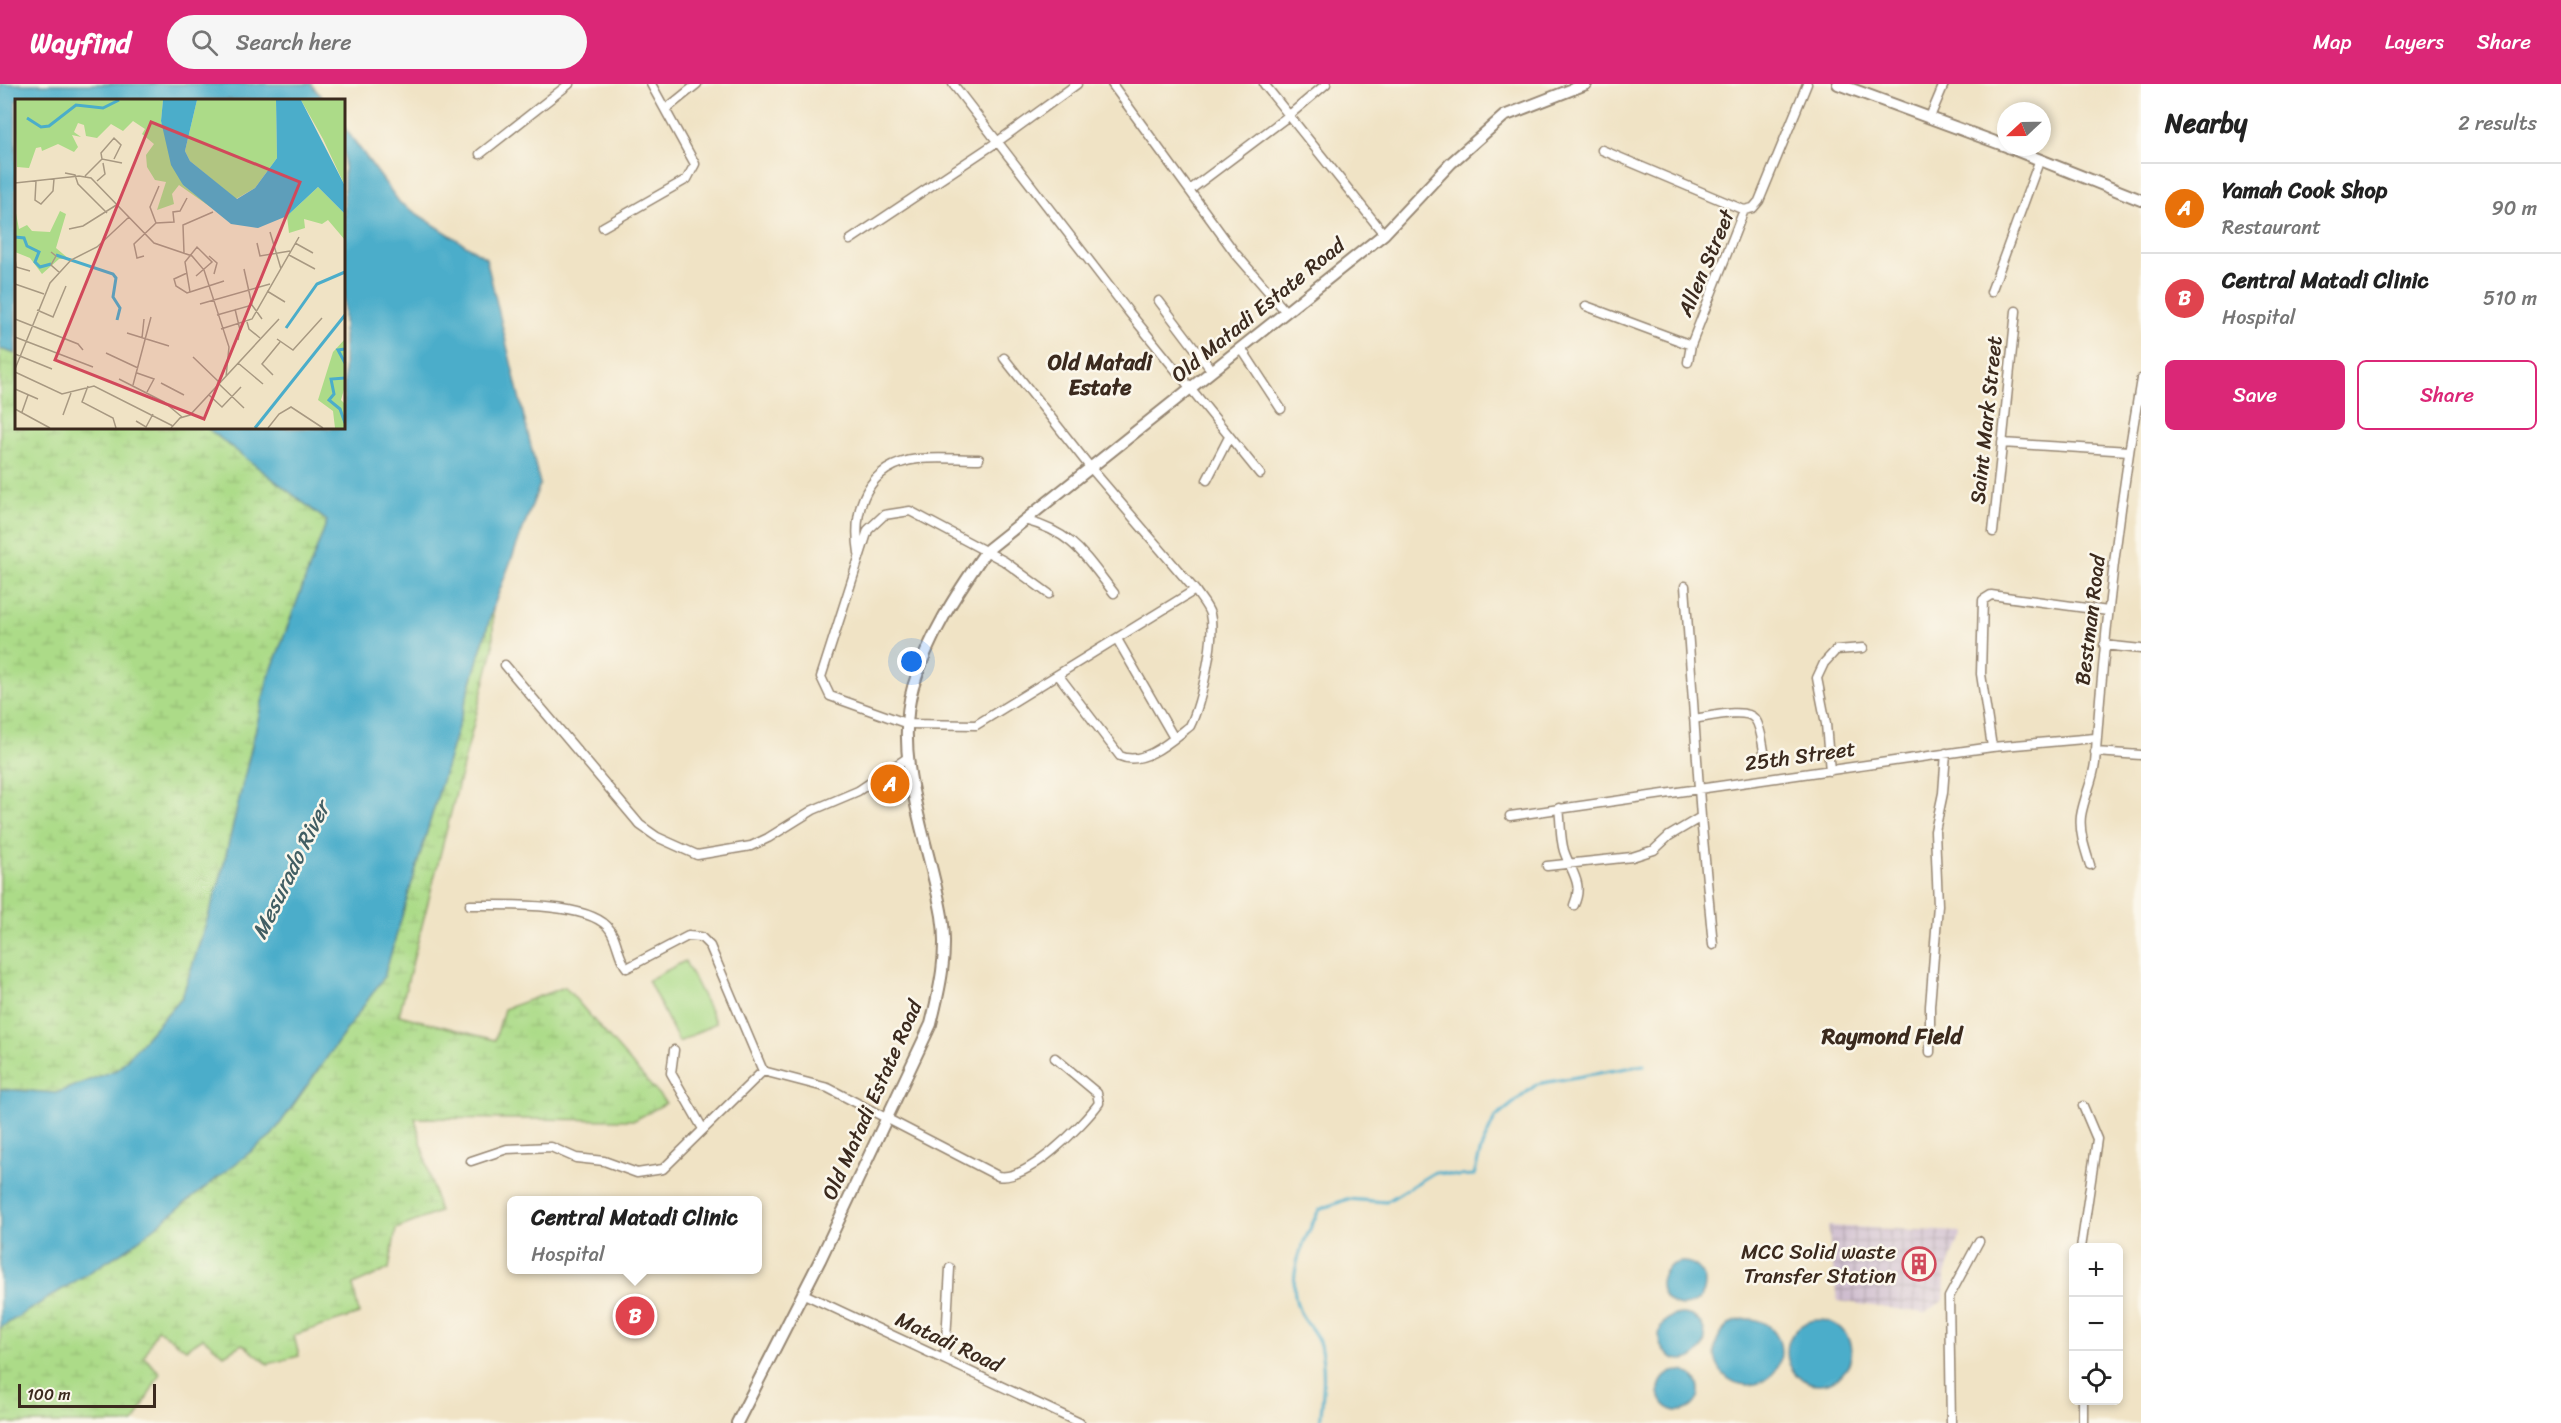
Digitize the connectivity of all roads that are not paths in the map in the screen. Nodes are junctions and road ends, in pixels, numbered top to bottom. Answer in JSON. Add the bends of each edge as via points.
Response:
{"nodes":[{"id":1,"x":569,"y":84,"type":"edge"},
{"id":2,"x":651,"y":84,"type":"edge"},
{"id":3,"x":697,"y":84,"type":"edge"},
{"id":4,"x":953,"y":84,"type":"edge"},
{"id":5,"x":1077,"y":84,"type":"edge"},
{"id":6,"x":1113,"y":84,"type":"edge"},
{"id":7,"x":1264,"y":84,"type":"edge"},
{"id":8,"x":1326,"y":84,"type":"edge"},
{"id":9,"x":1586,"y":84,"type":"edge"},
{"id":10,"x":1807,"y":84,"type":"edge"},
{"id":11,"x":1838,"y":84,"type":"edge"},
{"id":12,"x":1944,"y":84,"type":"edge"},
{"id":13,"x":666,"y":109,"type":"junction"},
{"id":14,"x":1287,"y":117,"type":"junction"},
{"id":15,"x":1930,"y":117,"type":"junction"},
{"id":16,"x":997,"y":142,"type":"junction"},
{"id":17,"x":1997,"y":143,"type":"edge"},
{"id":18,"x":1602,"y":150,"type":"dead end"},
{"id":19,"x":480,"y":154,"type":"dead end"},
{"id":20,"x":2032,"y":156,"type":"edge"},
{"id":21,"x":2040,"y":159,"type":"junction"},
{"id":22,"x":1190,"y":190,"type":"junction"},
{"id":23,"x":2141,"y":200,"type":"edge"},
{"id":24,"x":1744,"y":210,"type":"junction"},
{"id":25,"x":603,"y":227,"type":"dead end"},
{"id":26,"x":1384,"y":234,"type":"junction"},
{"id":27,"x":850,"y":240,"type":"dead end"},
{"id":28,"x":1991,"y":292,"type":"dead end"},
{"id":29,"x":1159,"y":301,"type":"dead end"},
{"id":30,"x":1586,"y":306,"type":"dead end"},
{"id":31,"x":2016,"y":311,"type":"dead end"},
{"id":32,"x":1286,"y":312,"type":"junction"},
{"id":33,"x":1691,"y":345,"type":"junction"},
{"id":34,"x":1241,"y":348,"type":"junction"},
{"id":35,"x":1004,"y":358,"type":"dead end"},
{"id":36,"x":1688,"y":362,"type":"dead end"},
{"id":37,"x":1212,"y":371,"type":"junction"},
{"id":38,"x":2141,"y":379,"type":"edge"},
{"id":39,"x":1191,"y":390,"type":"junction"},
{"id":40,"x":1281,"y":409,"type":"dead end"},
{"id":41,"x":1229,"y":437,"type":"junction"},
{"id":42,"x":2002,"y":443,"type":"junction"},
{"id":43,"x":2129,"y":451,"type":"junction"},
{"id":44,"x":979,"y":459,"type":"dead end"},
{"id":45,"x":1090,"y":467,"type":"junction"},
{"id":46,"x":1260,"y":474,"type":"dead end"},
{"id":47,"x":1207,"y":480,"type":"dead end"},
{"id":48,"x":1024,"y":520,"type":"junction"},
{"id":49,"x":1993,"y":532,"type":"dead end"},
{"id":50,"x":986,"y":551,"type":"junction"},
{"id":51,"x":859,"y":556,"type":"junction"},
{"id":52,"x":1685,"y":586,"type":"dead end"},
{"id":53,"x":1195,"y":590,"type":"junction"},
{"id":54,"x":1114,"y":593,"type":"dead end"},
{"id":55,"x":1048,"y":594,"type":"dead end"},
{"id":56,"x":2108,"y":611,"type":"junction"},
{"id":57,"x":1117,"y":639,"type":"junction"},
{"id":58,"x":2104,"y":645,"type":"junction"},
{"id":59,"x":1863,"y":648,"type":"dead end"},
{"id":60,"x":2141,"y":650,"type":"edge"},
{"id":61,"x":505,"y":664,"type":"dead end"},
{"id":62,"x":1059,"y":676,"type":"junction"},
{"id":63,"x":1694,"y":719,"type":"junction"},
{"id":64,"x":908,"y":724,"type":"junction"},
{"id":65,"x":1174,"y":738,"type":"junction"},
{"id":66,"x":2095,"y":738,"type":"junction"},
{"id":67,"x":1992,"y":747,"type":"junction"},
{"id":68,"x":1764,"y":751,"type":"dead end"},
{"id":69,"x":2096,"y":752,"type":"junction"},
{"id":70,"x":1946,"y":753,"type":"junction"},
{"id":71,"x":2141,"y":755,"type":"edge"},
{"id":72,"x":908,"y":758,"type":"junction"},
{"id":73,"x":1830,"y":771,"type":"junction"},
{"id":74,"x":1700,"y":788,"type":"junction"},
{"id":75,"x":1559,"y":808,"type":"junction"},
{"id":76,"x":1510,"y":816,"type":"dead end"},
{"id":77,"x":1701,"y":817,"type":"junction"},
{"id":78,"x":1571,"y":864,"type":"junction"},
{"id":79,"x":2090,"y":865,"type":"dead end"},
{"id":80,"x":1547,"y":866,"type":"dead end"},
{"id":81,"x":470,"y":905,"type":"dead end"},
{"id":82,"x":1574,"y":905,"type":"dead end"},
{"id":83,"x":1713,"y":945,"type":"dead end"},
{"id":84,"x":674,"y":1050,"type":"dead end"},
{"id":85,"x":1930,"y":1052,"type":"dead end"},
{"id":86,"x":1055,"y":1058,"type":"dead end"},
{"id":87,"x":763,"y":1071,"type":"junction"},
{"id":88,"x":2083,"y":1106,"type":"dead end"},
{"id":89,"x":887,"y":1120,"type":"junction"},
{"id":90,"x":703,"y":1129,"type":"junction"},
{"id":91,"x":471,"y":1161,"type":"dead end"},
{"id":92,"x":1979,"y":1241,"type":"dead end"},
{"id":93,"x":2082,"y":1243,"type":"edge"},
{"id":94,"x":950,"y":1268,"type":"dead end"},
{"id":95,"x":804,"y":1293,"type":"junction"},
{"id":96,"x":945,"y":1359,"type":"junction"},
{"id":97,"x":2083,"y":1405,"type":"edge"},
{"id":98,"x":738,"y":1423,"type":"edge"},
{"id":99,"x":1080,"y":1423,"type":"edge"},
{"id":100,"x":1951,"y":1423,"type":"edge"},
{"id":101,"x":2083,"y":1423,"type":"edge"}],
"edges":[{"from":1,"to":19,"type":"street"},
{"from":2,"to":13,"type":"street"},
{"from":3,"to":13,"type":"street"},
{"from":4,"to":16,"type":"street"},
{"from":5,"to":16,"type":"street"},
{"from":6,"to":22,"type":"street"},
{"from":7,"to":14,"type":"street"},
{"from":8,"to":14,"type":"street"},
{"from":9,"to":26,"type":"street","name":"Old Matadi Estate Road","via":[[1504,116],[1450,163]]},
{"from":10,"to":24,"type":"street","name":"Allen Street","via":[[1759,201]]},
{"from":11,"to":15,"type":"street"},
{"from":12,"to":15,"type":"street"},
{"from":13,"to":25,"type":"street","via":[[695,164],[691,174]]},
{"from":14,"to":22,"type":"street"},
{"from":14,"to":26,"type":"street"},
{"from":15,"to":17,"type":"street"},
{"from":16,"to":27,"type":"street"},
{"from":16,"to":39,"type":"street"},
{"from":18,"to":24,"type":"street"},
{"from":20,"to":21,"type":"street"},
{"from":21,"to":23,"type":"street"},
{"from":21,"to":28,"type":"street"},
{"from":22,"to":32,"type":"street","via":[[1235,253]]},
{"from":24,"to":33,"type":"street","name":"Allen Street"},
{"from":26,"to":32,"type":"street","name":"Old Matadi Estate Road"},
{"from":29,"to":37,"type":"street"},
{"from":30,"to":33,"type":"street"},
{"from":31,"to":42,"type":"street","name":"Saint Mark Street"},
{"from":32,"to":34,"type":"street","name":"Old Matadi Estate Road"},
{"from":33,"to":36,"type":"street","name":"Allen Street"},
{"from":34,"to":37,"type":"street","name":"Old Matadi Estate Road"},
{"from":34,"to":40,"type":"street"},
{"from":35,"to":45,"type":"street"},
{"from":37,"to":39,"type":"street","name":"Old Matadi Estate Road"},
{"from":38,"to":43,"type":"street","name":"Bestman Road"},
{"from":39,"to":41,"type":"street"},
{"from":39,"to":45,"type":"street","name":"Old Matadi Estate Road"},
{"from":41,"to":46,"type":"street"},
{"from":41,"to":47,"type":"street"},
{"from":42,"to":43,"type":"street"},
{"from":42,"to":49,"type":"street","name":"Saint Mark Street"},
{"from":43,"to":56,"type":"street","name":"Bestman Road"},
{"from":44,"to":51,"type":"street","via":[[920,459],[884,472],[857,510]]},
{"from":45,"to":48,"type":"street","name":"Old Matadi Estate Road"},
{"from":45,"to":53,"type":"street"},
{"from":48,"to":50,"type":"street","name":"Old Matadi Estate Road"},
{"from":48,"to":54,"type":"street","via":[[1047,526],[1074,542]]},
{"from":50,"to":51,"type":"street","via":[[910,511],[901,511],[876,520]]},
{"from":50,"to":55,"type":"street"},
{"from":50,"to":64,"type":"street","name":"Old Matadi Estate Road","via":[[932,636],[912,689]]},
{"from":51,"to":64,"type":"street","via":[[820,677],[822,684],[836,700]]},
{"from":52,"to":63,"type":"street"},
{"from":53,"to":57,"type":"street"},
{"from":53,"to":65,"type":"street","via":[[1210,616],[1206,678],[1190,726]]},
{"from":56,"to":58,"type":"street","name":"Bestman Road"},
{"from":56,"to":67,"type":"street","via":[[1991,595],[1983,600],[1981,674]]},
{"from":57,"to":62,"type":"street"},
{"from":57,"to":65,"type":"street"},
{"from":58,"to":60,"type":"street"},
{"from":58,"to":66,"type":"street","name":"Bestman Road"},
{"from":59,"to":73,"type":"street","via":[[1836,650],[1817,678]]},
{"from":61,"to":72,"type":"street","via":[[640,825],[697,855],[751,846],[813,810],[858,790]]},
{"from":62,"to":64,"type":"street","via":[[976,725]]},
{"from":62,"to":65,"type":"street","via":[[1120,756],[1136,760]]},
{"from":63,"to":68,"type":"street","via":[[1745,712],[1759,726]]},
{"from":63,"to":74,"type":"street"},
{"from":64,"to":72,"type":"street","name":"Old Matadi Estate Road"},
{"from":66,"to":67,"type":"street","name":"25th Street"},
{"from":66,"to":69,"type":"street","name":"Bestman Road"},
{"from":67,"to":70,"type":"street","name":"25th Street"},
{"from":69,"to":71,"type":"street"},
{"from":69,"to":79,"type":"street","name":"Bestman Road","via":[[2094,775],[2081,817]]},
{"from":70,"to":73,"type":"street","name":"25th Street"},
{"from":70,"to":85,"type":"street","via":[[1935,831],[1938,905],[1929,1006]]},
{"from":72,"to":89,"type":"street","name":"Old Matadi Estate Road","via":[[942,917],[945,951],[941,988],[931,1024]]},
{"from":73,"to":74,"type":"street","name":"25th Street"},
{"from":74,"to":75,"type":"street","name":"25th Street"},
{"from":74,"to":77,"type":"street"},
{"from":75,"to":76,"type":"street","name":"25th Street"},
{"from":75,"to":78,"type":"street","via":[[1564,851]]},
{"from":77,"to":78,"type":"street","via":[[1654,850],[1632,857]]},
{"from":77,"to":83,"type":"street"},
{"from":78,"to":80,"type":"street"},
{"from":78,"to":82,"type":"street","via":[[1579,893]]},
{"from":81,"to":87,"type":"street","via":[[541,905],[596,919],[609,928],[627,968],[688,936],[700,937],[710,946]]},
{"from":84,"to":90,"type":"street","via":[[671,1072]]},
{"from":86,"to":89,"type":"street","via":[[1097,1093],[1100,1103],[1042,1159],[1012,1176],[998,1176]]},
{"from":87,"to":89,"type":"street","via":[[815,1082]]},
{"from":87,"to":90,"type":"street"},
{"from":88,"to":93,"type":"street","via":[[2097,1139]]},
{"from":89,"to":95,"type":"street","name":"Old Matadi Estate Road"},
{"from":90,"to":91,"type":"street","via":[[669,1164],[646,1172],[576,1158],[551,1147],[507,1149]]},
{"from":92,"to":100,"type":"street","via":[[1949,1296]]},
{"from":94,"to":96,"type":"street"},
{"from":95,"to":96,"type":"street","name":"Matadi Road"},
{"from":95,"to":98,"type":"street","name":"Old Matadi Estate Road"},
{"from":96,"to":99,"type":"street","name":"Matadi Road"},
{"from":97,"to":101,"type":"street"}]}
